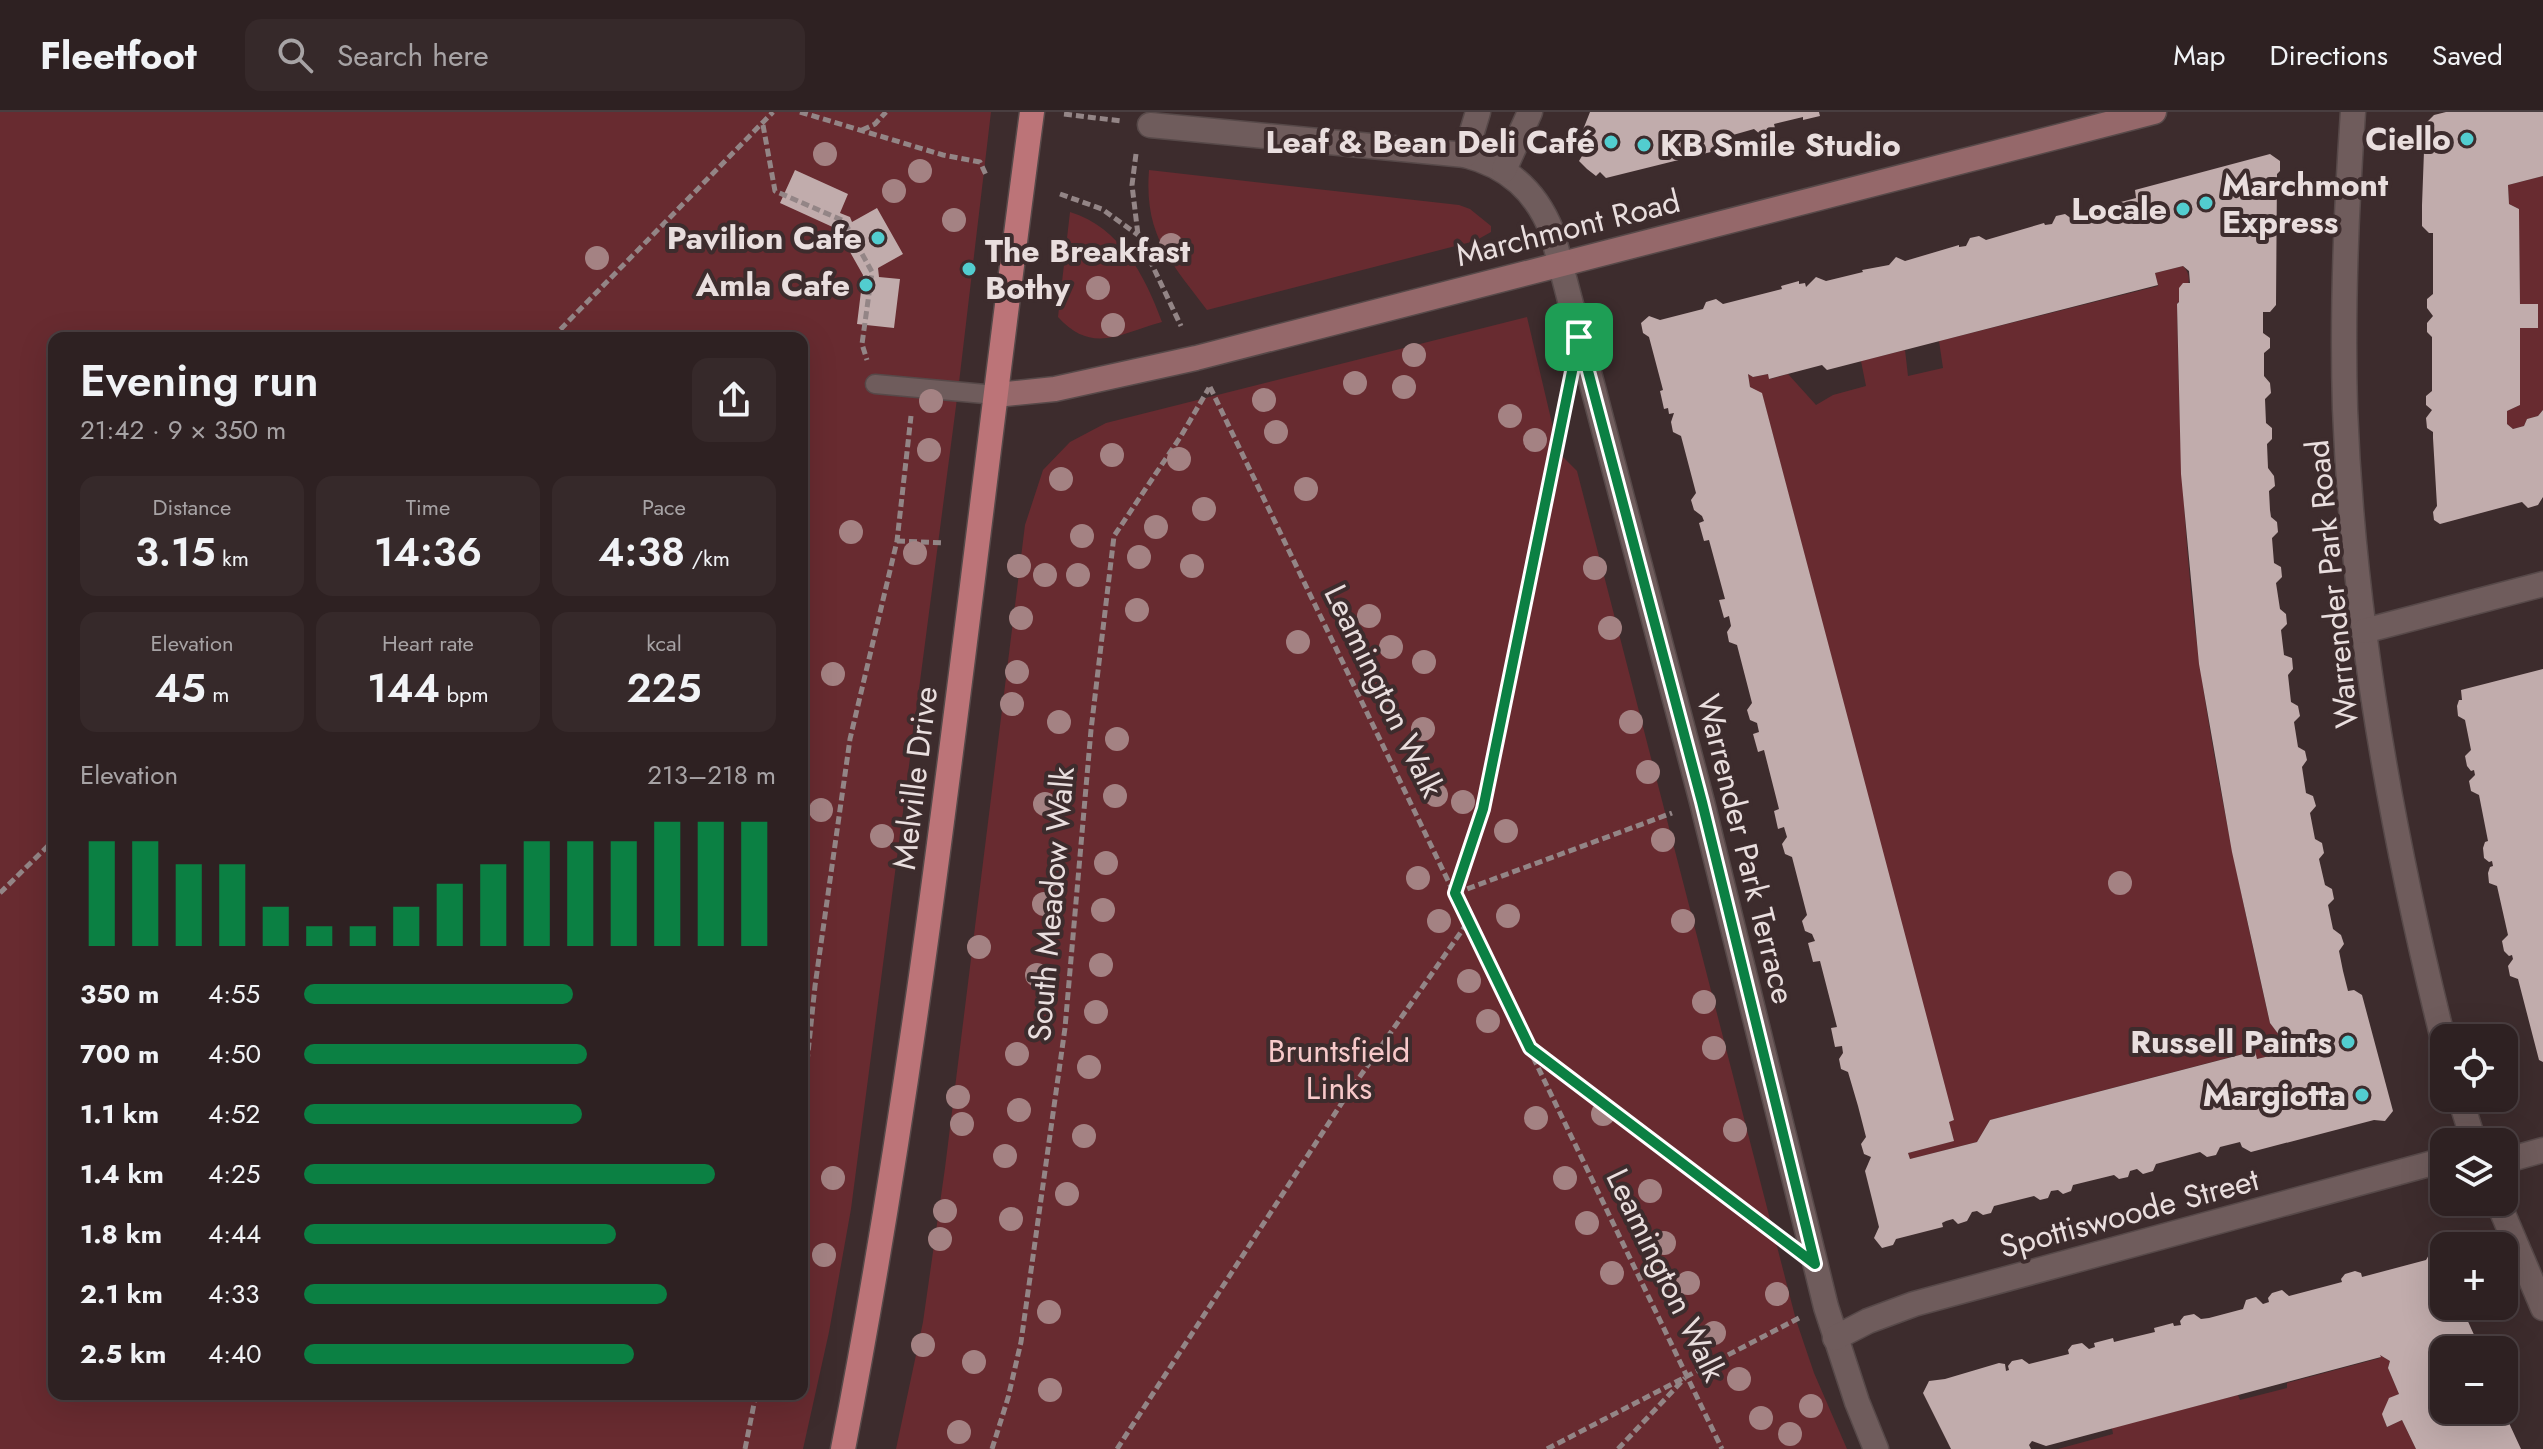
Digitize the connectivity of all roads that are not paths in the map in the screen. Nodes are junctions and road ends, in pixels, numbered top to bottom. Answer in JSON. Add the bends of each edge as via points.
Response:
{"nodes":[{"id":1,"x":1032,"y":112,"type":"edge"},
{"id":2,"x":1478,"y":112,"type":"edge"},
{"id":3,"x":1530,"y":112,"type":"edge"},
{"id":4,"x":2154,"y":112,"type":"edge"},
{"id":5,"x":2353,"y":112,"type":"edge"},
{"id":6,"x":1144,"y":124,"type":"road end"},
{"id":7,"x":1465,"y":155,"type":"junction"},
{"id":8,"x":1504,"y":170,"type":"junction"},
{"id":9,"x":1560,"y":263,"type":"junction"},
{"id":10,"x":875,"y":384,"type":"road end"},
{"id":11,"x":996,"y":395,"type":"junction"},
{"id":12,"x":2543,"y":584,"type":"edge"},
{"id":13,"x":2364,"y":631,"type":"junction"},
{"id":14,"x":2440,"y":1024,"type":"edge"},
{"id":15,"x":2543,"y":1150,"type":"edge"},
{"id":16,"x":2518,"y":1157,"type":"edge"},
{"id":17,"x":2430,"y":1164,"type":"edge"},
{"id":18,"x":2504,"y":1216,"type":"edge"},
{"id":19,"x":2543,"y":1308,"type":"edge"},
{"id":20,"x":1835,"y":1338,"type":"junction"},
{"id":21,"x":843,"y":1449,"type":"edge"},
{"id":22,"x":1876,"y":1449,"type":"edge"}],
"edges":[{"from":1,"to":11,"type":"main road","name":"Melville Drive"},
{"from":2,"to":7,"type":"street"},
{"from":3,"to":8,"type":"street"},
{"from":4,"to":9,"type":"street","name":"Marchmont Road"},
{"from":5,"to":13,"type":"street","name":"Warrender Park Road","via":[[2344,258],[2345,396]]},
{"from":6,"to":7,"type":"street"},
{"from":7,"to":8,"type":"street"},
{"from":8,"to":9,"type":"street","name":"Warrender Park Terrace","via":[[1525,186],[1544,213]]},
{"from":9,"to":11,"type":"street","name":"Marchmont Road","via":[[1196,358],[1055,389]]},
{"from":9,"to":20,"type":"street","name":"Warrender Park Terrace"},
{"from":10,"to":11,"type":"lane"},
{"from":11,"to":21,"type":"main road","name":"Melville Drive","via":[[904,1096]]},
{"from":12,"to":13,"type":"street"},
{"from":13,"to":14,"type":"street","name":"Warrender Park Road","via":[[2393,819]]},
{"from":15,"to":16,"type":"street"},
{"from":17,"to":20,"type":"street","name":"Spottiswoode Street","via":[[1914,1304]]},
{"from":18,"to":19,"type":"street"},
{"from":20,"to":22,"type":"street","name":"Warrender Park Terrace"}]}
